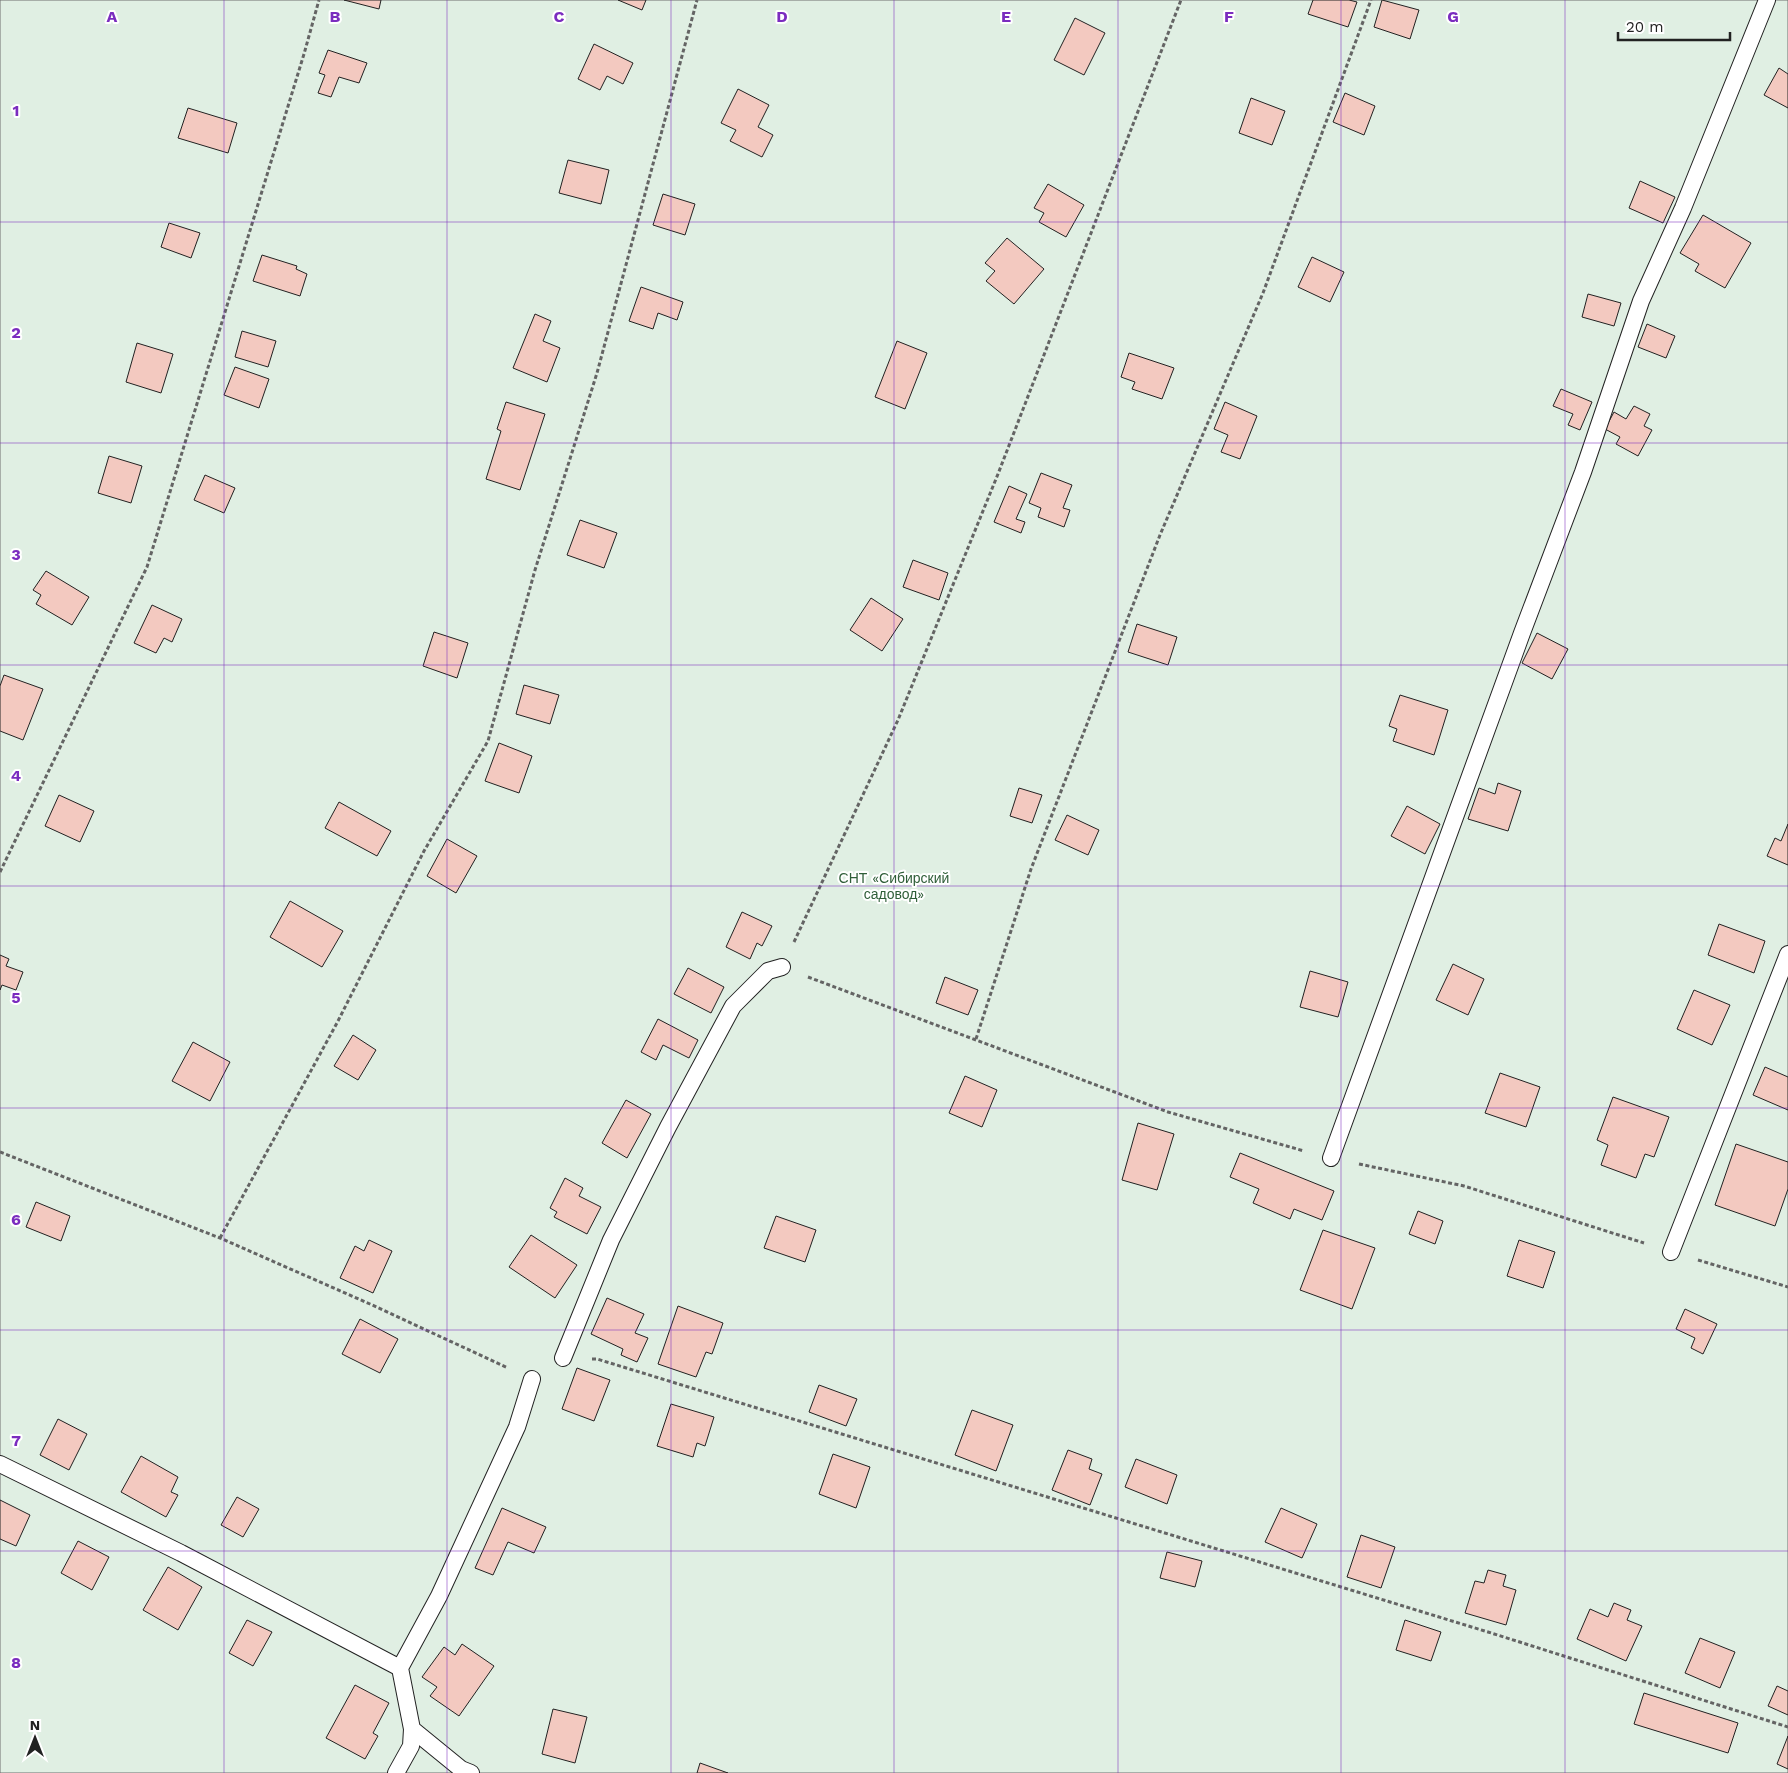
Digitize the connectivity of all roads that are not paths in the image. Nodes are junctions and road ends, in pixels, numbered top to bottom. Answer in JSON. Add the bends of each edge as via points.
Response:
{"nodes":[{"id":1,"x":1767,"y":0,"type":"edge"},
{"id":2,"x":1788,"y":954,"type":"edge"},
{"id":3,"x":782,"y":967,"type":"road end"},
{"id":4,"x":1331,"y":1158,"type":"road end"},
{"id":5,"x":1671,"y":1252,"type":"road end"},
{"id":6,"x":564,"y":1358,"type":"road end"},
{"id":7,"x":532,"y":1379,"type":"road end"},
{"id":8,"x":0,"y":1464,"type":"edge"},
{"id":9,"x":400,"y":1668,"type":"junction"},
{"id":10,"x":412,"y":1729,"type":"junction"},
{"id":11,"x":396,"y":1773,"type":"edge"},
{"id":12,"x":471,"y":1773,"type":"edge"}],
"edges":[{"from":1,"to":4,"type":"lane","via":[[1683,208],[1641,301],[1583,472]]},
{"from":2,"to":5,"type":"lane"},
{"from":3,"to":6,"type":"lane","via":[[768,971],[733,1006],[611,1240]]},
{"from":7,"to":9,"type":"lane","via":[[517,1427],[439,1596]]},
{"from":8,"to":9,"type":"lane"},
{"from":9,"to":10,"type":"lane"},
{"from":10,"to":11,"type":"lane","via":[[411,1746]]},
{"from":10,"to":12,"type":"lane","via":[[461,1770]]}]}
